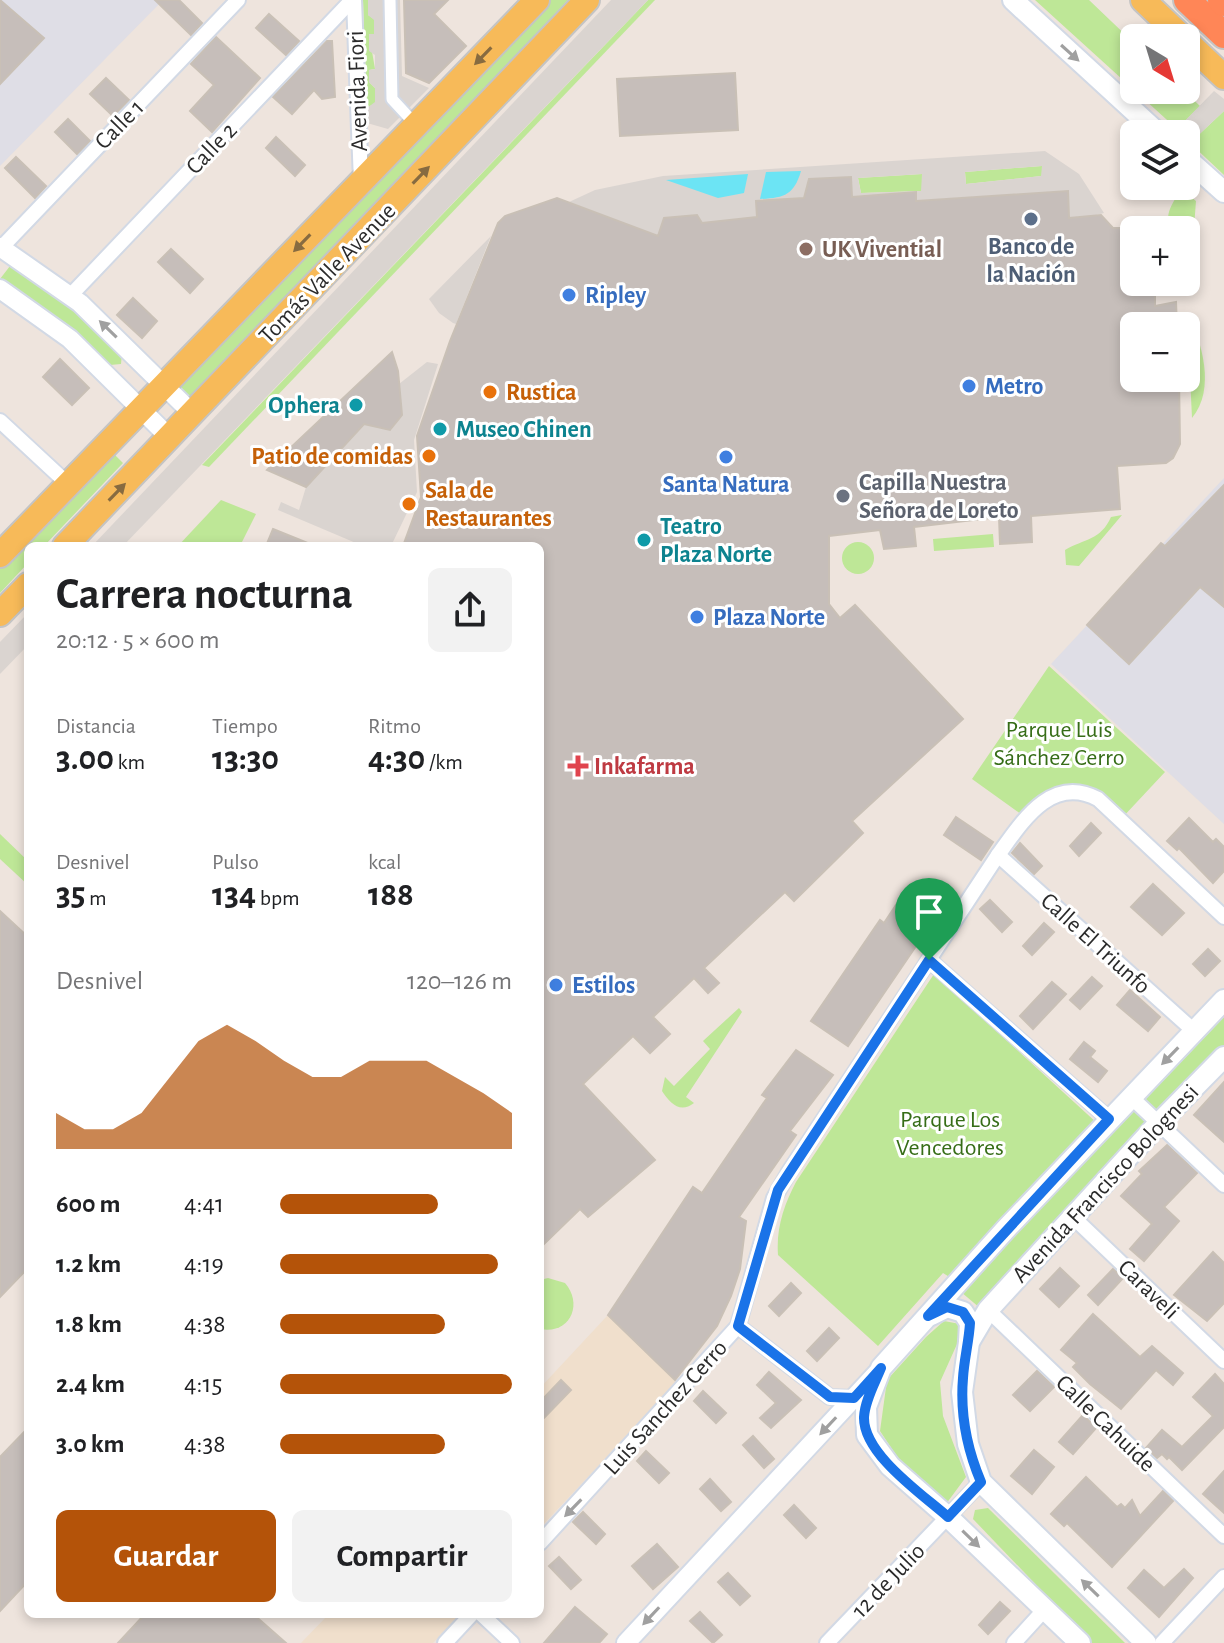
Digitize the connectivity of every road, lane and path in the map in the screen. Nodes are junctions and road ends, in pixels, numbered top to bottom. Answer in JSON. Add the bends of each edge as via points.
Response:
{"nodes":[{"id":1,"x":238,"y":0,"type":"edge"},
{"id":2,"x":353,"y":0,"type":"edge"},
{"id":3,"x":390,"y":0,"type":"edge"},
{"id":4,"x":537,"y":0,"type":"edge"},
{"id":5,"x":587,"y":0,"type":"edge"},
{"id":6,"x":1013,"y":0,"type":"edge"},
{"id":7,"x":1143,"y":0,"type":"edge"},
{"id":8,"x":1187,"y":0,"type":"edge"},
{"id":9,"x":1169,"y":24,"type":"edge"},
{"id":10,"x":1224,"y":35,"type":"edge"},
{"id":11,"x":1200,"y":54,"type":"edge"},
{"id":12,"x":1224,"y":77,"type":"edge"},
{"id":13,"x":1144,"y":120,"type":"edge"},
{"id":14,"x":416,"y":125,"type":"junction"},
{"id":15,"x":1200,"y":171,"type":"edge"},
{"id":16,"x":361,"y":182,"type":"junction"},
{"id":17,"x":1224,"y":192,"type":"edge"},
{"id":18,"x":0,"y":248,"type":"edge"},
{"id":19,"x":0,"y":289,"type":"edge"},
{"id":20,"x":70,"y":296,"type":"junction"},
{"id":21,"x":163,"y":384,"type":"junction"},
{"id":22,"x":140,"y":408,"type":"junction"},
{"id":23,"x":193,"y":414,"type":"junction"},
{"id":24,"x":0,"y":421,"type":"edge"},
{"id":25,"x":170,"y":438,"type":"junction"},
{"id":26,"x":68,"y":484,"type":"junction"},
{"id":27,"x":69,"y":542,"type":"edge"},
{"id":28,"x":0,"y":555,"type":"edge"},
{"id":29,"x":24,"y":589,"type":"edge"},
{"id":30,"x":0,"y":614,"type":"edge"},
{"id":31,"x":998,"y":855,"type":"junction"},
{"id":32,"x":1224,"y":917,"type":"edge"},
{"id":33,"x":929,"y":960,"type":"junction"},
{"id":34,"x":1224,"y":1000,"type":"edge"},
{"id":35,"x":1194,"y":1031,"type":"junction"},
{"id":36,"x":1224,"y":1057,"type":"edge"},
{"id":37,"x":1131,"y":1097,"type":"junction"},
{"id":38,"x":1109,"y":1119,"type":"junction"},
{"id":39,"x":1159,"y":1123,"type":"junction"},
{"id":40,"x":1224,"y":1185,"type":"edge"},
{"id":41,"x":1074,"y":1218,"type":"junction"},
{"id":42,"x":988,"y":1310,"type":"junction"},
{"id":43,"x":928,"y":1316,"type":"junction"},
{"id":44,"x":738,"y":1326,"type":"junction"},
{"id":45,"x":969,"y":1342,"type":"junction"},
{"id":46,"x":1224,"y":1361,"type":"edge"},
{"id":47,"x":881,"y":1368,"type":"junction"},
{"id":48,"x":854,"y":1398,"type":"junction"},
{"id":49,"x":981,"y":1482,"type":"junction"},
{"id":50,"x":948,"y":1517,"type":"junction"},
{"id":51,"x":1224,"y":1536,"type":"edge"},
{"id":52,"x":544,"y":1539,"type":"edge"},
{"id":53,"x":1224,"y":1577,"type":"edge"},
{"id":54,"x":1045,"y":1609,"type":"junction"},
{"id":55,"x":468,"y":1618,"type":"edge"},
{"id":56,"x":485,"y":1618,"type":"edge"},
{"id":57,"x":445,"y":1643,"type":"edge"},
{"id":58,"x":512,"y":1643,"type":"edge"},
{"id":59,"x":626,"y":1643,"type":"edge"},
{"id":60,"x":827,"y":1643,"type":"edge"},
{"id":61,"x":1014,"y":1643,"type":"edge"},
{"id":62,"x":1080,"y":1643,"type":"edge"},
{"id":63,"x":1146,"y":1643,"type":"edge"},
{"id":64,"x":1162,"y":1643,"type":"edge"}],
"edges":[{"from":1,"to":18,"type":"street","name":"Calle 1"},
{"from":2,"to":16,"type":"street","name":"Avenida Fiori"},
{"from":2,"to":20,"type":"street","name":"Calle 2"},
{"from":3,"to":14,"type":"street","via":[[392,99]]},
{"from":4,"to":14,"type":"main road","name":"Tomás Valle Avenue","one_way":true},
{"from":23,"to":5,"type":"main road","name":"Tomás Valle Avenue","one_way":true},
{"from":6,"to":13,"type":"main road","one_way":true},
{"from":7,"to":9,"type":"main road"},
{"from":8,"to":10,"type":"highway"},
{"from":11,"to":12,"type":"main road"},
{"from":14,"to":16,"type":"main road","name":"Tomás Valle Avenue"},
{"from":15,"to":17,"type":"main road"},
{"from":16,"to":21,"type":"main road","name":"Tomás Valle Avenue","one_way":true},
{"from":18,"to":20,"type":"street"},
{"from":19,"to":22,"type":"street","via":[[70,339]]},
{"from":21,"to":20,"type":"street","one_way":true},
{"from":21,"to":22,"type":"main road","name":"Tomás Valle Avenue"},
{"from":21,"to":23,"type":"street"},
{"from":22,"to":25,"type":"street"},
{"from":22,"to":26,"type":"main road"},
{"from":23,"to":25,"type":"main road","name":"Tomás Valle Avenue"},
{"from":24,"to":26,"type":"street"},
{"from":27,"to":25,"type":"main road","name":"Tomás Valle Avenue","one_way":true},
{"from":26,"to":28,"type":"main road"},
{"from":29,"to":30,"type":"main road"},
{"from":31,"to":32,"type":"street","name":"Luis Sanchez Cerro","via":[[1043,801],[1067,792],[1085,793],[1116,813]]},
{"from":31,"to":33,"type":"street","name":"Luis Sanchez Cerro"},
{"from":31,"to":35,"type":"street","name":"Calle El Triunfo"},
{"from":33,"to":38,"type":"street"},
{"from":33,"to":44,"type":"street","name":"Luis Sanchez Cerro","via":[[778,1190]]},
{"from":34,"to":35,"type":"main road","name":"Avenida Francisco Bolognesi"},
{"from":35,"to":37,"type":"main road","name":"Avenida Francisco Bolognesi","one_way":true},
{"from":36,"to":39,"type":"main road","name":"Avenida Francisco Bolognesi"},
{"from":37,"to":38,"type":"main road","name":"Avenida Francisco Bolognesi"},
{"from":37,"to":39,"type":"street"},
{"from":38,"to":43,"type":"main road","name":"Avenida Francisco Bolognesi"},
{"from":39,"to":40,"type":"street"},
{"from":39,"to":41,"type":"main road","name":"Avenida Francisco Bolognesi"},
{"from":41,"to":42,"type":"main road","name":"Avenida Francisco Bolognesi"},
{"from":41,"to":46,"type":"street","name":"Caraveli"},
{"from":42,"to":45,"type":"main road","name":"Avenida Francisco Bolognesi"},
{"from":42,"to":51,"type":"street","name":"Calle Cahuide"},
{"from":43,"to":45,"type":"main road","via":[[947,1307],[963,1312],[970,1323]]},
{"from":43,"to":47,"type":"main road","name":"Avenida Francisco Bolognesi"},
{"from":44,"to":48,"type":"street","via":[[830,1397]]},
{"from":44,"to":52,"type":"street","name":"Luis Sanchez Cerro","one_way":true},
{"from":45,"to":49,"type":"main road","via":[[962,1408]]},
{"from":47,"to":48,"type":"street","name":"Avenida Francisco Bolognesi"},
{"from":47,"to":50,"type":"main road","via":[[866,1407],[867,1435],[890,1466]]},
{"from":48,"to":59,"type":"street","name":"Avenida Francisco Bolognesi","one_way":true},
{"from":49,"to":50,"type":"street","name":"12 de Julio"},
{"from":63,"to":49,"type":"main road","one_way":true},
{"from":50,"to":54,"type":"main road","one_way":true},
{"from":50,"to":60,"type":"street","name":"12 de Julio"},
{"from":53,"to":64,"type":"street"},
{"from":54,"to":61,"type":"street"},
{"from":54,"to":62,"type":"main road"},
{"from":55,"to":57,"type":"street"},
{"from":56,"to":58,"type":"street"}]}
